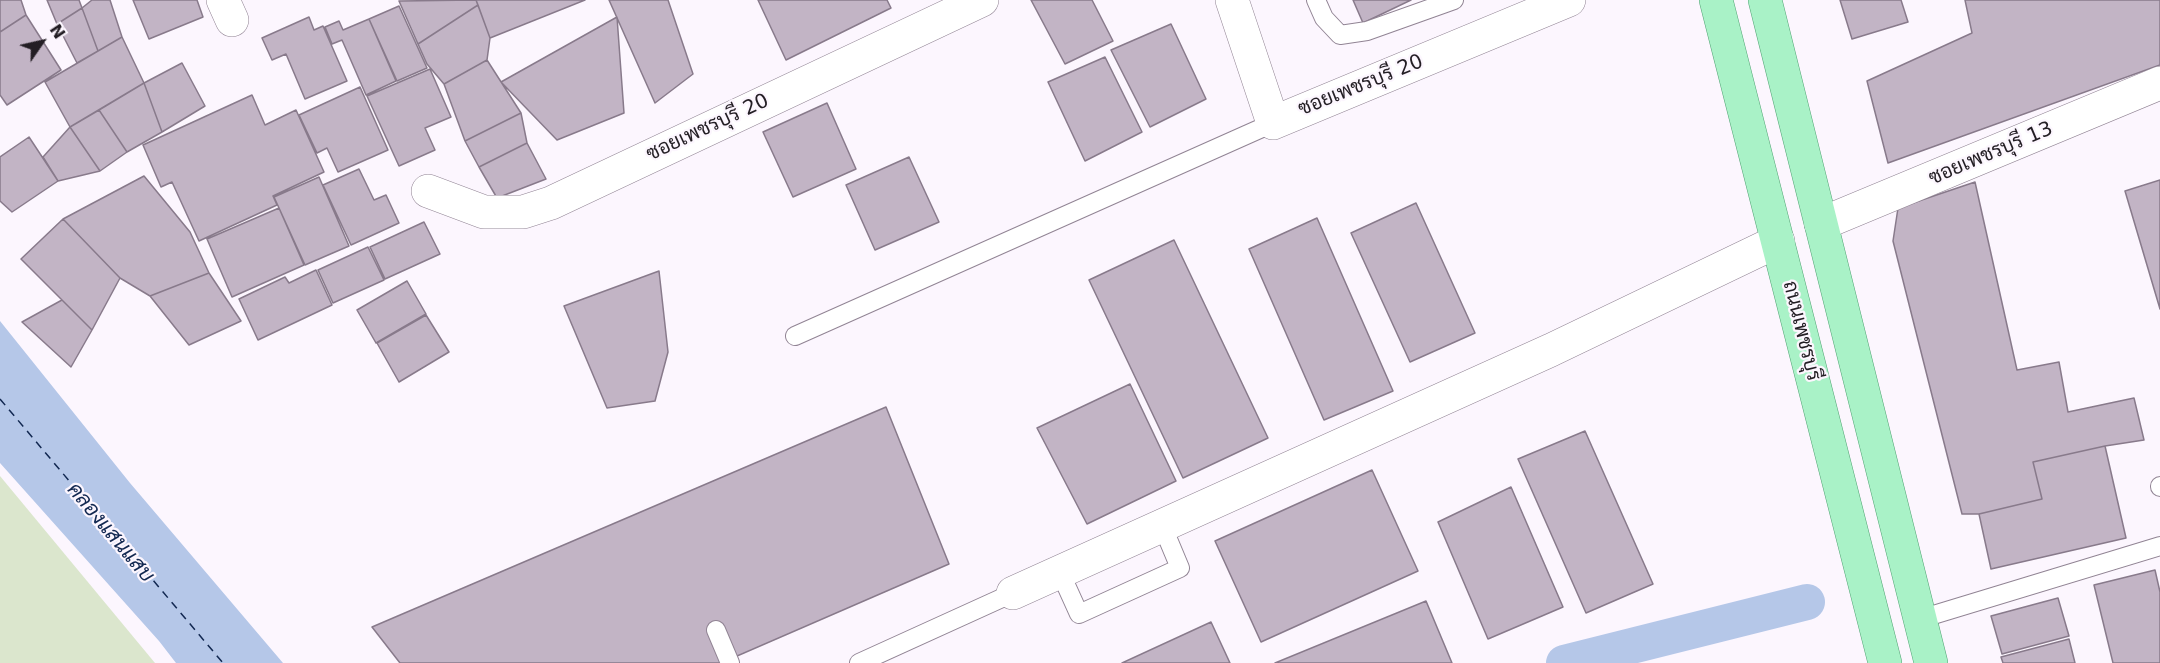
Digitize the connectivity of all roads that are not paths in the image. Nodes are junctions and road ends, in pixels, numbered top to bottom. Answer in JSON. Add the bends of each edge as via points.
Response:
{"nodes":[{"id":1,"x":982,"y":0,"type":"edge"},
{"id":2,"x":1232,"y":0,"type":"edge"},
{"id":3,"x":1316,"y":0,"type":"edge"},
{"id":4,"x":1454,"y":0,"type":"edge"},
{"id":5,"x":1569,"y":0,"type":"edge"},
{"id":6,"x":1716,"y":0,"type":"edge"},
{"id":7,"x":1766,"y":0,"type":"edge"},
{"id":8,"x":2160,"y":83,"type":"edge"},
{"id":9,"x":1273,"y":123,"type":"junction"},
{"id":10,"x":428,"y":190,"type":"dead end"},
{"id":11,"x":1821,"y":224,"type":"junction"},
{"id":12,"x":1778,"y":241,"type":"junction"},
{"id":13,"x":795,"y":336,"type":"dead end"},
{"id":14,"x":1162,"y":525,"type":"junction"},
{"id":15,"x":2160,"y":546,"type":"edge"},
{"id":16,"x":1060,"y":572,"type":"junction"},
{"id":17,"x":1013,"y":593,"type":"joint"},
{"id":18,"x":1920,"y":619,"type":"junction"},
{"id":19,"x":716,"y":630,"type":"dead end"},
{"id":20,"x":730,"y":663,"type":"edge"},
{"id":21,"x":859,"y":663,"type":"edge"},
{"id":22,"x":1885,"y":663,"type":"edge"},
{"id":23,"x":1931,"y":663,"type":"edge"}],
"edges":[{"from":1,"to":10,"type":"street","name":"ซอยเพชรบุรี 20","via":[[551,203],[523,212],[484,212]]},
{"from":2,"to":9,"type":"street","name":"ซอยเพชรบุรี 20"},
{"from":3,"to":4,"type":"lane","via":[[1324,18],[1340,35],[1367,31]]},
{"from":5,"to":9,"type":"street","name":"ซอยเพชรบุรี 20"},
{"from":6,"to":12,"type":"main road","name":"ถนนเพชรบุรี"},
{"from":7,"to":11,"type":"main road"},
{"from":8,"to":11,"type":"street","name":"ซอยเพชรบุรี 13"},
{"from":9,"to":13,"type":"lane"},
{"from":11,"to":18,"type":"main road"},
{"from":12,"to":14,"type":"street","via":[[1551,350]]},
{"from":12,"to":22,"type":"main road","name":"ถนนเพชรบุรี"},
{"from":14,"to":16,"type":"street"},
{"from":14,"to":16,"type":"lane","via":[[1180,568],[1170,573],[1079,614]]},
{"from":15,"to":18,"type":"lane"},
{"from":16,"to":17,"type":"street"},
{"from":17,"to":21,"type":"lane"},
{"from":18,"to":23,"type":"main road"},
{"from":19,"to":20,"type":"lane"}]}
